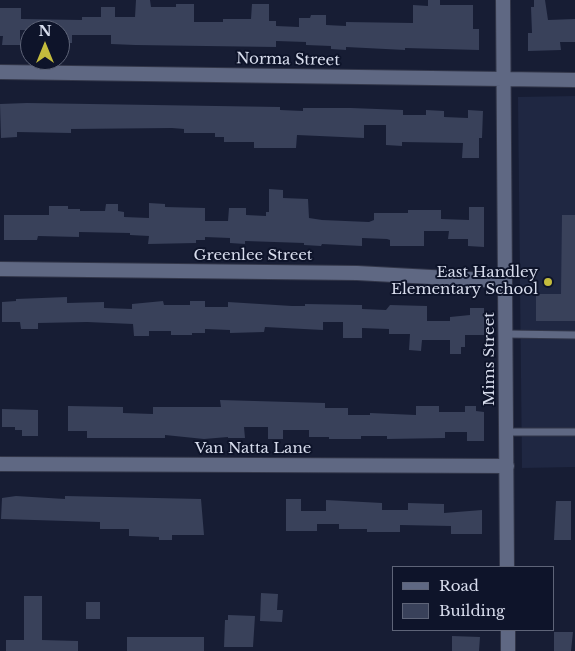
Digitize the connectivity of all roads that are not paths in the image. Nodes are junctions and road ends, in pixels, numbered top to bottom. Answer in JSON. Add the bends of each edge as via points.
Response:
{"nodes":[{"id":1,"x":504,"y":0,"type":"edge"},
{"id":2,"x":0,"y":72,"type":"edge"},
{"id":3,"x":504,"y":80,"type":"junction"},
{"id":4,"x":575,"y":80,"type":"edge"},
{"id":5,"x":0,"y":269,"type":"edge"},
{"id":6,"x":505,"y":281,"type":"junction"},
{"id":7,"x":506,"y":334,"type":"junction"},
{"id":8,"x":575,"y":336,"type":"edge"},
{"id":9,"x":506,"y":432,"type":"junction"},
{"id":10,"x":575,"y":432,"type":"edge"},
{"id":11,"x":0,"y":464,"type":"edge"},
{"id":12,"x":506,"y":466,"type":"junction"},
{"id":13,"x":507,"y":566,"type":"edge"},
{"id":14,"x":508,"y":631,"type":"edge"},
{"id":15,"x":508,"y":651,"type":"edge"}],
"edges":[{"from":1,"to":3,"type":"street","name":"Mims Street"},
{"from":2,"to":3,"type":"street","name":"Norma Street"},
{"from":3,"to":4,"type":"street","name":"Norma Street"},
{"from":3,"to":6,"type":"street","name":"Mims Street"},
{"from":5,"to":6,"type":"street","name":"Greenlee Street","via":[[357,273]]},
{"from":6,"to":7,"type":"street","name":"Mims Street"},
{"from":7,"to":8,"type":"lane"},
{"from":7,"to":9,"type":"street","name":"Mims Street"},
{"from":9,"to":10,"type":"lane"},
{"from":9,"to":12,"type":"street","name":"Mims Street"},
{"from":11,"to":12,"type":"street","name":"Van Natta Lane"},
{"from":12,"to":13,"type":"street","name":"Mims Street"},
{"from":14,"to":15,"type":"street"}]}
